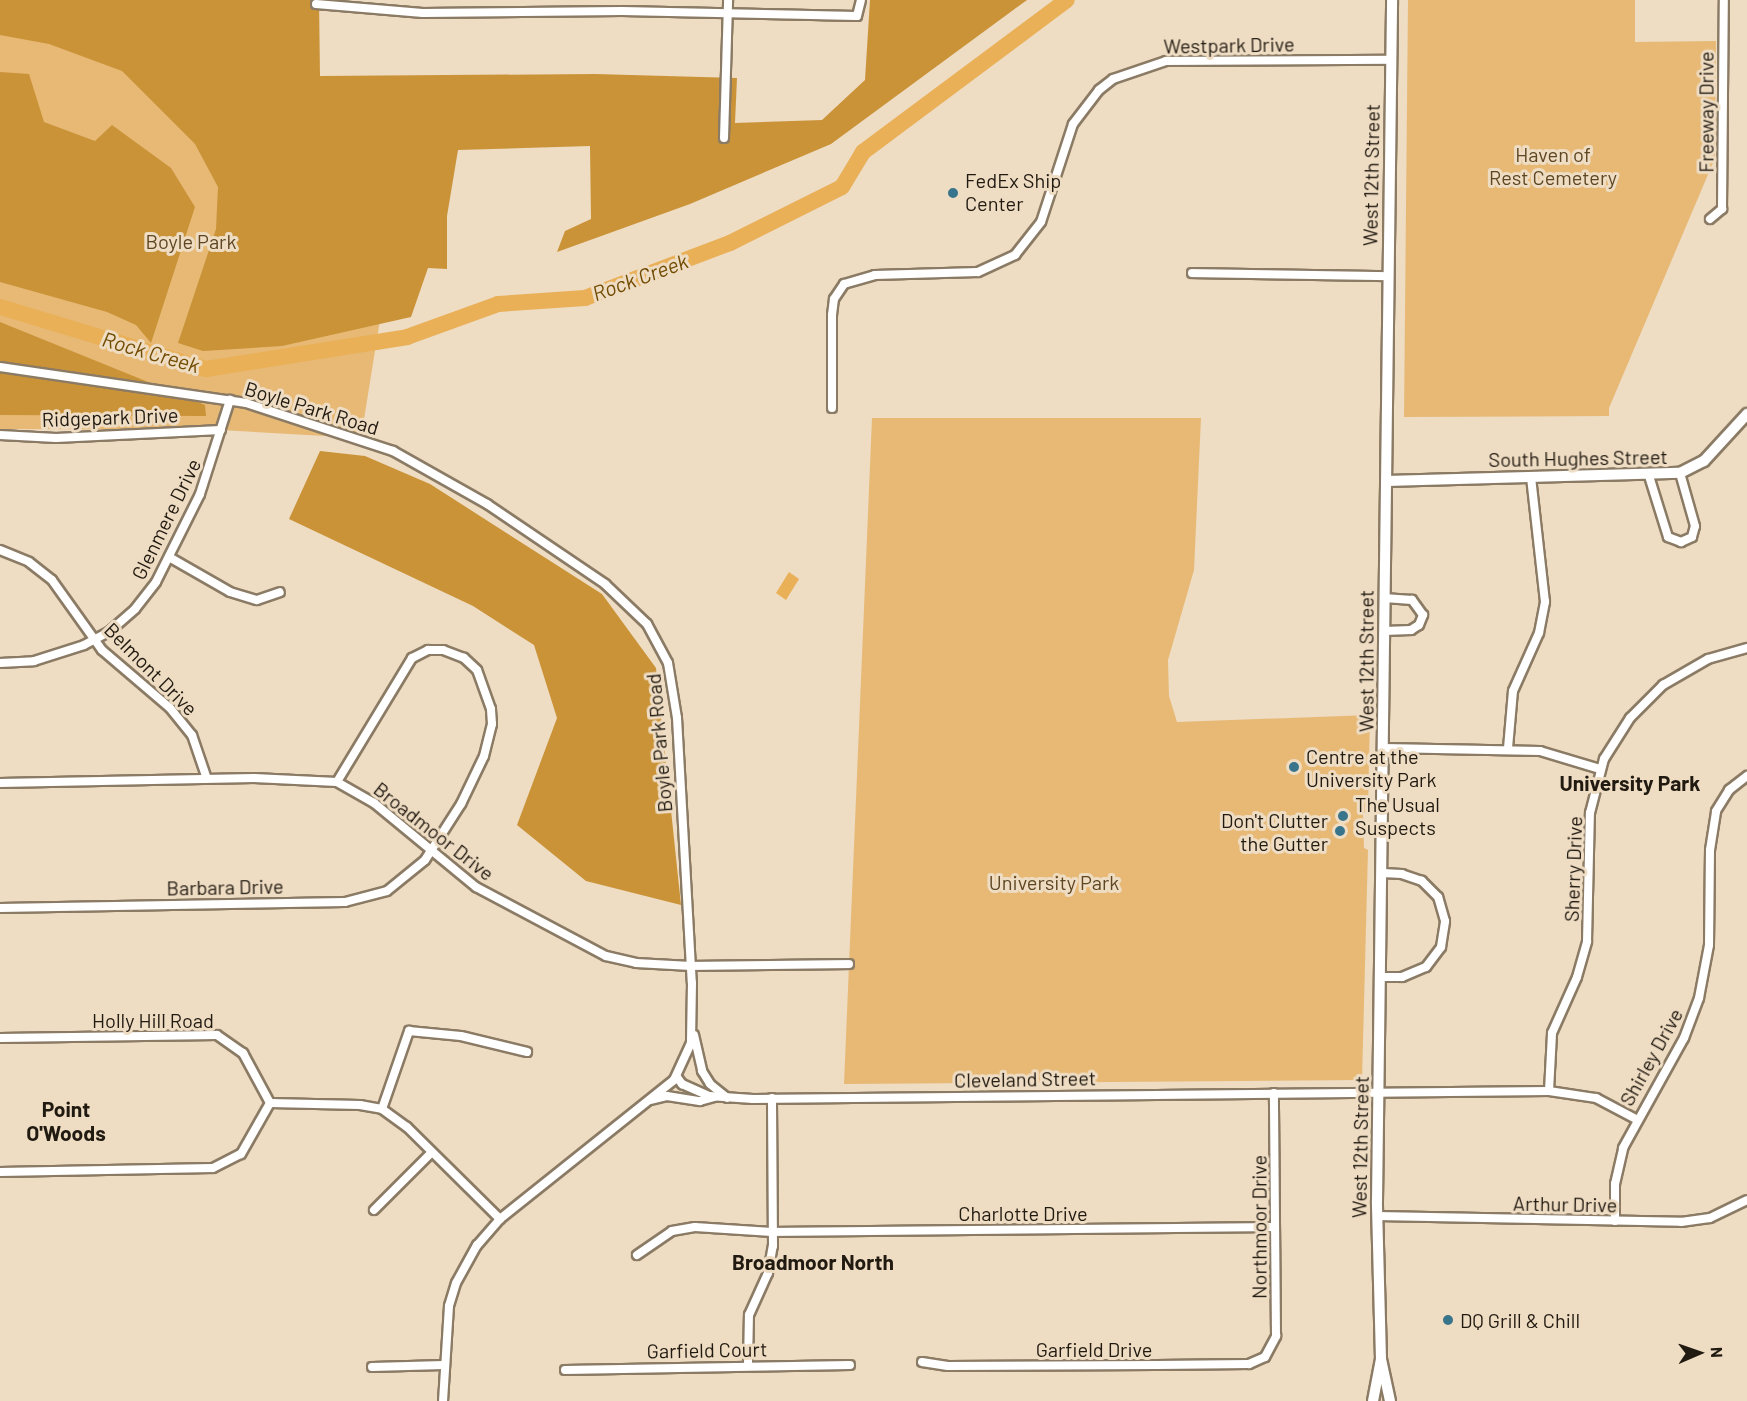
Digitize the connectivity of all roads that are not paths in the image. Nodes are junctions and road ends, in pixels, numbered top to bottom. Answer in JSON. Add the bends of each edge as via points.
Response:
{"nodes":[{"id":1,"x":728,"y":0,"type":"edge"},
{"id":2,"x":861,"y":0,"type":"edge"},
{"id":3,"x":1392,"y":0,"type":"edge"},
{"id":4,"x":1724,"y":0,"type":"edge"},
{"id":5,"x":316,"y":4,"type":"dead end"},
{"id":6,"x":728,"y":13,"type":"junction"},
{"id":7,"x":1391,"y":60,"type":"junction"},
{"id":8,"x":724,"y":138,"type":"dead end"},
{"id":9,"x":1710,"y":219,"type":"dead end"},
{"id":10,"x":1192,"y":273,"type":"dead end"},
{"id":11,"x":1388,"y":276,"type":"junction"},
{"id":12,"x":0,"y":368,"type":"edge"},
{"id":13,"x":230,"y":400,"type":"junction"},
{"id":14,"x":832,"y":408,"type":"dead end"},
{"id":15,"x":1747,"y":414,"type":"edge"},
{"id":16,"x":221,"y":430,"type":"junction"},
{"id":17,"x":0,"y":435,"type":"edge"},
{"id":18,"x":1680,"y":473,"type":"junction"},
{"id":19,"x":1649,"y":476,"type":"junction"},
{"id":20,"x":1531,"y":477,"type":"junction"},
{"id":21,"x":1386,"y":481,"type":"junction"},
{"id":22,"x":0,"y":550,"type":"edge"},
{"id":23,"x":169,"y":557,"type":"junction"},
{"id":24,"x":280,"y":592,"type":"dead end"},
{"id":25,"x":1384,"y":598,"type":"junction"},
{"id":26,"x":1384,"y":631,"type":"junction"},
{"id":27,"x":95,"y":639,"type":"junction"},
{"id":28,"x":1747,"y":648,"type":"edge"},
{"id":29,"x":0,"y":663,"type":"edge"},
{"id":30,"x":1508,"y":747,"type":"junction"},
{"id":31,"x":1384,"y":748,"type":"junction"},
{"id":32,"x":1600,"y":769,"type":"junction"},
{"id":33,"x":1747,"y":776,"type":"edge"},
{"id":34,"x":207,"y":779,"type":"junction"},
{"id":35,"x":337,"y":782,"type":"junction"},
{"id":36,"x":0,"y":783,"type":"edge"},
{"id":37,"x":432,"y":850,"type":"junction"},
{"id":38,"x":1382,"y":873,"type":"junction"},
{"id":39,"x":0,"y":908,"type":"edge"},
{"id":40,"x":849,"y":964,"type":"dead end"},
{"id":41,"x":691,"y":966,"type":"junction"},
{"id":42,"x":1381,"y":977,"type":"junction"},
{"id":43,"x":693,"y":1030,"type":"junction"},
{"id":44,"x":0,"y":1038,"type":"edge"},
{"id":45,"x":527,"y":1052,"type":"dead end"},
{"id":46,"x":677,"y":1077,"type":"junction"},
{"id":47,"x":1549,"y":1091,"type":"junction"},
{"id":48,"x":1379,"y":1092,"type":"junction"},
{"id":49,"x":1274,"y":1093,"type":"junction"},
{"id":50,"x":714,"y":1097,"type":"junction"},
{"id":51,"x":727,"y":1098,"type":"junction"},
{"id":52,"x":772,"y":1098,"type":"junction"},
{"id":53,"x":646,"y":1101,"type":"junction"},
{"id":54,"x":270,"y":1103,"type":"junction"},
{"id":55,"x":382,"y":1109,"type":"junction"},
{"id":56,"x":1636,"y":1119,"type":"junction"},
{"id":57,"x":431,"y":1153,"type":"junction"},
{"id":58,"x":0,"y":1172,"type":"edge"},
{"id":59,"x":1747,"y":1200,"type":"edge"},
{"id":60,"x":374,"y":1210,"type":"dead end"},
{"id":61,"x":1377,"y":1216,"type":"junction"},
{"id":62,"x":500,"y":1219,"type":"junction"},
{"id":63,"x":1615,"y":1221,"type":"junction"},
{"id":64,"x":1274,"y":1227,"type":"junction"},
{"id":65,"x":772,"y":1232,"type":"junction"},
{"id":66,"x":637,"y":1255,"type":"dead end"},
{"id":67,"x":1265,"y":1358,"type":"joint"},
{"id":68,"x":1381,"y":1359,"type":"junction"},
{"id":69,"x":922,"y":1362,"type":"dead end"},
{"id":70,"x":444,"y":1365,"type":"junction"},
{"id":71,"x":748,"y":1365,"type":"junction"},
{"id":72,"x":850,"y":1365,"type":"dead end"},
{"id":73,"x":372,"y":1367,"type":"dead end"},
{"id":74,"x":565,"y":1370,"type":"dead end"},
{"id":75,"x":443,"y":1401,"type":"edge"},
{"id":76,"x":1373,"y":1401,"type":"edge"},
{"id":77,"x":1390,"y":1401,"type":"edge"}],
"edges":[{"from":1,"to":6,"type":"street"},
{"from":2,"to":6,"type":"street","via":[[857,16]]},
{"from":3,"to":7,"type":"main road","name":"West 12th Street"},
{"from":4,"to":9,"type":"street","name":"Freeway Drive","via":[[1722,209]]},
{"from":5,"to":6,"type":"street","via":[[423,13]]},
{"from":6,"to":8,"type":"street"},
{"from":7,"to":11,"type":"main road","name":"West 12th Street"},
{"from":7,"to":14,"type":"street","name":"Westpark Drive","via":[[1166,61],[1113,79],[1099,90],[1073,124],[1041,222],[1015,255],[978,272],[875,275],[854,280],[839,290],[832,315]]},
{"from":10,"to":11,"type":"street"},
{"from":11,"to":21,"type":"main road","name":"West 12th Street"},
{"from":12,"to":13,"type":"street","name":"Boyle Park Road"},
{"from":13,"to":16,"type":"street","name":"Glenmere Drive"},
{"from":13,"to":41,"type":"street","name":"Boyle Park Road","via":[[362,438],[437,474],[605,584],[647,624],[668,663],[677,718]]},
{"from":15,"to":18,"type":"main road","name":"South Hughes Street","via":[[1704,460]]},
{"from":16,"to":17,"type":"street","name":"Ridgepark Drive","via":[[56,438]]},
{"from":16,"to":23,"type":"street","name":"Glenmere Drive","via":[[213,461]]},
{"from":18,"to":19,"type":"main road","name":"South Hughes Street"},
{"from":18,"to":19,"type":"street","via":[[1695,526],[1692,537],[1681,542],[1668,537]]},
{"from":19,"to":20,"type":"main road","name":"South Hughes Street"},
{"from":20,"to":21,"type":"main road","name":"South Hughes Street"},
{"from":20,"to":30,"type":"street","via":[[1545,602],[1539,633],[1513,691]]},
{"from":21,"to":25,"type":"main road","name":"West 12th Street"},
{"from":22,"to":27,"type":"street","name":"Belmont Drive","via":[[29,562],[52,580]]},
{"from":23,"to":24,"type":"street","via":[[230,592],[257,600]]},
{"from":23,"to":27,"type":"street","name":"Glenmere Drive","via":[[135,609]]},
{"from":25,"to":26,"type":"main road","name":"West 12th Street"},
{"from":25,"to":26,"type":"street","via":[[1412,600],[1423,615],[1419,625],[1411,630]]},
{"from":26,"to":31,"type":"main road","name":"West 12th Street"},
{"from":27,"to":29,"type":"street","name":"Glenmere Drive","via":[[34,660]]},
{"from":27,"to":34,"type":"street","name":"Belmont Drive","via":[[102,650],[183,722],[195,742]]},
{"from":28,"to":32,"type":"street","name":"Sherry Drive","via":[[1693,666],[1653,693],[1621,731]]},
{"from":30,"to":31,"type":"street"},
{"from":30,"to":32,"type":"street","via":[[1550,752]]},
{"from":31,"to":38,"type":"main road","name":"West 12th Street"},
{"from":32,"to":47,"type":"street","name":"Sherry Drive","via":[[1589,829],[1587,941],[1577,977],[1552,1033]]},
{"from":33,"to":56,"type":"street","name":"Shirley Drive","via":[[1721,800],[1713,823],[1709,945],[1696,1009],[1664,1075]]},
{"from":34,"to":35,"type":"street","name":"Broadmoor Drive","via":[[313,778]]},
{"from":34,"to":36,"type":"street","name":"Broadmoor Drive"},
{"from":35,"to":37,"type":"street","name":"Broadmoor Drive","via":[[374,802]]},
{"from":35,"to":37,"type":"street","name":"Barbara Drive","via":[[409,660],[437,650],[464,658],[477,670],[487,690],[490,737],[461,804]]},
{"from":37,"to":39,"type":"street","name":"Barbara Drive","via":[[397,885],[363,900]]},
{"from":37,"to":41,"type":"street","name":"Broadmoor Drive","via":[[476,888],[585,947],[636,963]]},
{"from":38,"to":42,"type":"main road","name":"West 12th Street"},
{"from":38,"to":42,"type":"street","via":[[1422,881],[1438,897],[1445,921],[1443,941],[1426,967],[1412,975]]},
{"from":40,"to":41,"type":"street","name":"Broadmoor Drive"},
{"from":41,"to":43,"type":"street","name":"Boyle Park Road"},
{"from":42,"to":48,"type":"main road","name":"West 12th Street"},
{"from":43,"to":46,"type":"street","name":"Boyle Park Road"},
{"from":43,"to":51,"type":"street","via":[[702,1071]]},
{"from":44,"to":54,"type":"street","name":"Holly Hill Road","via":[[217,1035],[243,1053]]},
{"from":45,"to":55,"type":"street","via":[[461,1036],[409,1031]]},
{"from":46,"to":50,"type":"street","name":"Cleveland Street","via":[[682,1084]]},
{"from":46,"to":53,"type":"street"},
{"from":47,"to":48,"type":"street","name":"Cleveland Street"},
{"from":47,"to":56,"type":"street","name":"Cleveland Street","via":[[1596,1098]]},
{"from":48,"to":49,"type":"street","name":"Cleveland Street"},
{"from":48,"to":61,"type":"main road","name":"West 12th Street"},
{"from":49,"to":52,"type":"street","name":"Cleveland Street"},
{"from":49,"to":64,"type":"street","name":"Northmoor Drive"},
{"from":50,"to":51,"type":"street","name":"Cleveland Street"},
{"from":50,"to":53,"type":"street","via":[[700,1101],[667,1096]]},
{"from":51,"to":52,"type":"street","name":"Cleveland Street"},
{"from":52,"to":65,"type":"street"},
{"from":53,"to":62,"type":"street"},
{"from":54,"to":55,"type":"street"},
{"from":54,"to":58,"type":"street","via":[[241,1154],[213,1168]]},
{"from":55,"to":57,"type":"street","via":[[407,1127]]},
{"from":56,"to":63,"type":"street","name":"Shirley Drive","via":[[1617,1172]]},
{"from":57,"to":60,"type":"street"},
{"from":57,"to":62,"type":"street"},
{"from":59,"to":63,"type":"street","name":"Arthur Drive","via":[[1723,1214],[1696,1221]]},
{"from":61,"to":63,"type":"street","name":"Arthur Drive"},
{"from":61,"to":68,"type":"main road","name":"West 12th Street"},
{"from":62,"to":70,"type":"street","via":[[477,1245],[456,1283],[446,1323]]},
{"from":64,"to":65,"type":"street","name":"Charlotte Drive"},
{"from":64,"to":67,"type":"street","name":"Northmoor Drive","via":[[1276,1336]]},
{"from":65,"to":66,"type":"street","name":"Charlotte Drive","via":[[688,1228],[672,1231]]},
{"from":65,"to":71,"type":"street","via":[[768,1273],[749,1316]]},
{"from":67,"to":69,"type":"street","name":"Garfield Drive","via":[[1249,1364],[948,1366]]},
{"from":68,"to":76,"type":"main road","name":"West 12th Street"},
{"from":68,"to":77,"type":"main road","name":"West 12th Street"},
{"from":70,"to":73,"type":"street"},
{"from":70,"to":75,"type":"street"},
{"from":71,"to":72,"type":"street","name":"Garfield Court"},
{"from":71,"to":74,"type":"street","name":"Garfield Court"}]}
